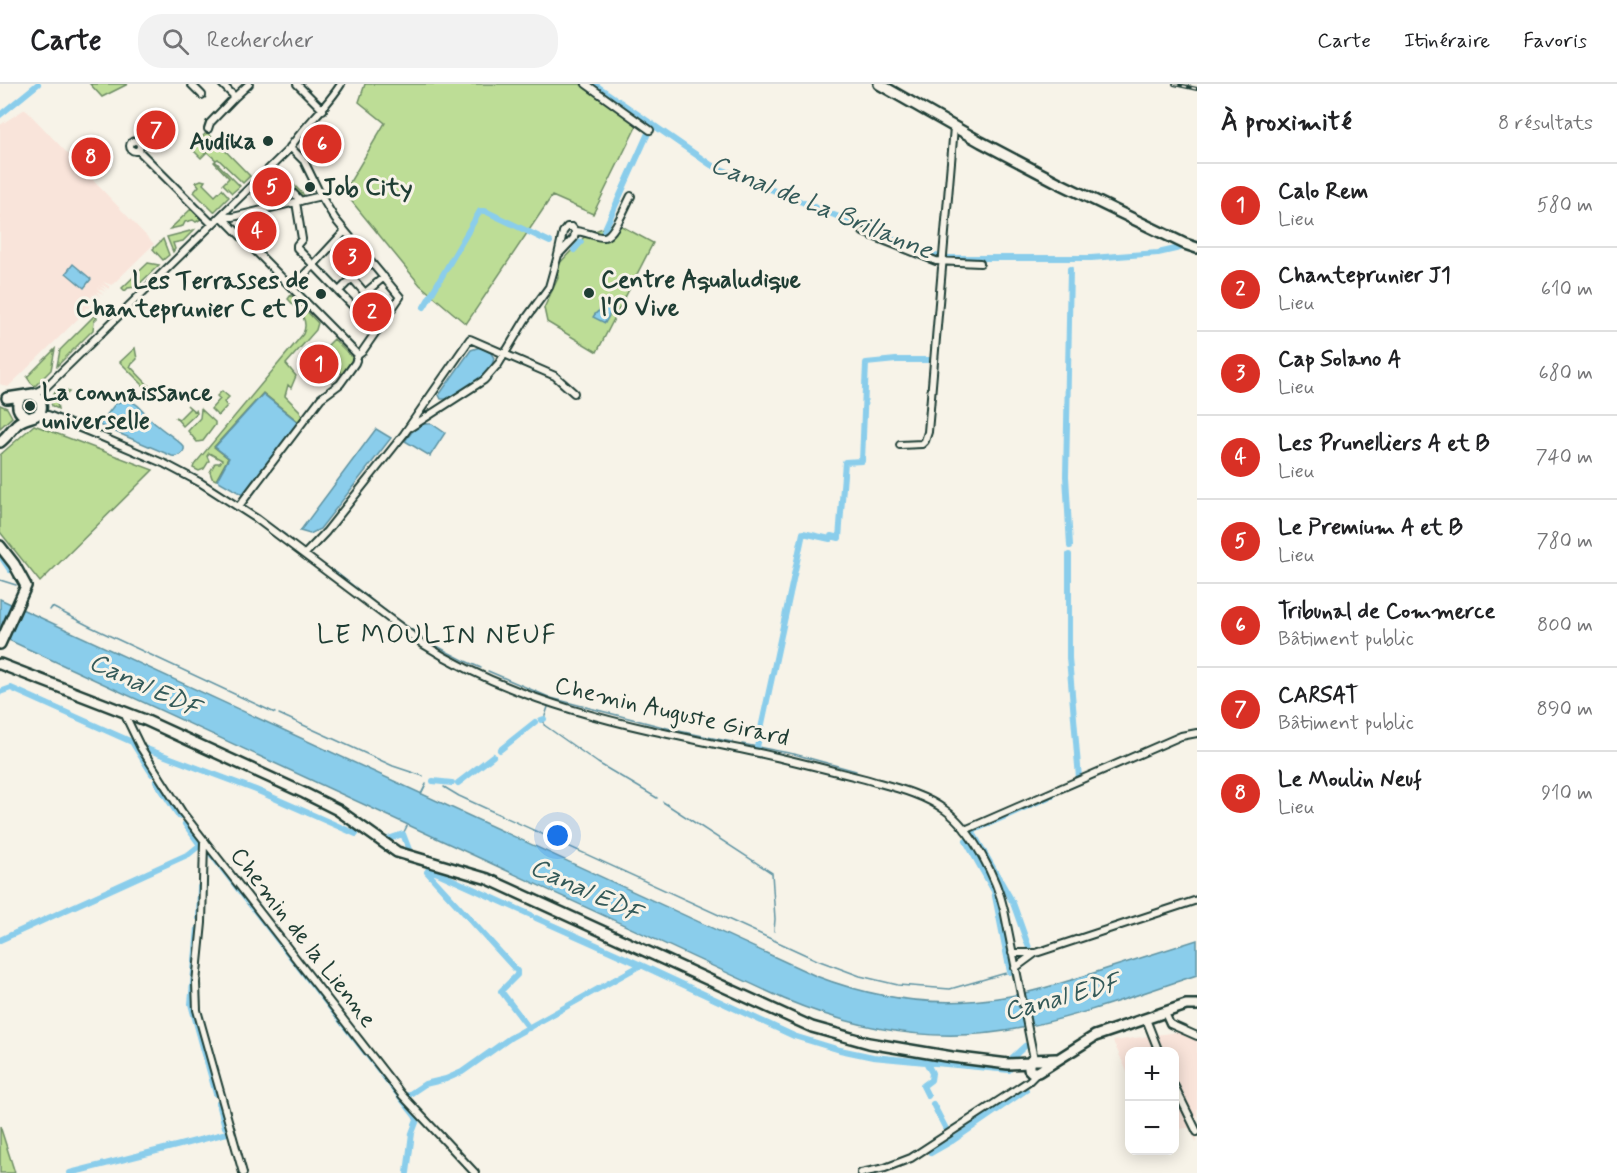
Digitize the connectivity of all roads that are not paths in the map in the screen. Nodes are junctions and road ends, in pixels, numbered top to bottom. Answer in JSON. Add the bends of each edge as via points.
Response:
{"nodes":[{"id":1,"x":191,"y":84,"type":"edge"},
{"id":2,"x":222,"y":84,"type":"edge"},
{"id":3,"x":249,"y":84,"type":"edge"},
{"id":4,"x":297,"y":84,"type":"edge"},
{"id":5,"x":341,"y":84,"type":"edge"},
{"id":6,"x":586,"y":84,"type":"edge"},
{"id":7,"x":879,"y":84,"type":"edge"},
{"id":8,"x":202,"y":95,"type":"dead end"},
{"id":9,"x":235,"y":97,"type":"junction"},
{"id":10,"x":323,"y":110,"type":"junction"},
{"id":11,"x":954,"y":127,"type":"junction"},
{"id":12,"x":208,"y":129,"type":"dead end"},
{"id":13,"x":650,"y":130,"type":"dead end"},
{"id":14,"x":134,"y":138,"type":"dead end"},
{"id":15,"x":290,"y":147,"type":"junction"},
{"id":16,"x":284,"y":184,"type":"dead end"},
{"id":17,"x":321,"y":196,"type":"junction"},
{"id":18,"x":631,"y":196,"type":"dead end"},
{"id":19,"x":299,"y":202,"type":"junction"},
{"id":20,"x":221,"y":216,"type":"junction"},
{"id":21,"x":212,"y":224,"type":"junction"},
{"id":22,"x":345,"y":231,"type":"junction"},
{"id":23,"x":575,"y":231,"type":"junction"},
{"id":24,"x":863,"y":232,"type":"dead end"},
{"id":25,"x":1197,"y":248,"type":"edge"},
{"id":26,"x":558,"y":255,"type":"junction"},
{"id":27,"x":944,"y":262,"type":"junction"},
{"id":28,"x":980,"y":263,"type":"dead end"},
{"id":29,"x":314,"y":265,"type":"junction"},
{"id":30,"x":384,"y":277,"type":"junction"},
{"id":31,"x":293,"y":287,"type":"junction"},
{"id":32,"x":339,"y":291,"type":"junction"},
{"id":33,"x":366,"y":295,"type":"dead end"},
{"id":34,"x":356,"y":309,"type":"junction"},
{"id":35,"x":377,"y":331,"type":"junction"},
{"id":36,"x":492,"y":348,"type":"junction"},
{"id":37,"x":505,"y":353,"type":"junction"},
{"id":38,"x":358,"y":355,"type":"junction"},
{"id":39,"x":498,"y":365,"type":"junction"},
{"id":40,"x":433,"y":392,"type":"junction"},
{"id":41,"x":574,"y":393,"type":"dead end"},
{"id":42,"x":4,"y":396,"type":"edge"},
{"id":43,"x":443,"y":405,"type":"junction"},
{"id":44,"x":40,"y":406,"type":"junction"},
{"id":45,"x":20,"y":410,"type":"junction"},
{"id":46,"x":404,"y":434,"type":"junction"},
{"id":47,"x":0,"y":442,"type":"edge"},
{"id":48,"x":900,"y":445,"type":"dead end"},
{"id":49,"x":239,"y":506,"type":"junction"},
{"id":50,"x":0,"y":546,"type":"edge"},
{"id":51,"x":305,"y":554,"type":"junction"},
{"id":52,"x":0,"y":644,"type":"edge"},
{"id":53,"x":0,"y":664,"type":"edge"},
{"id":54,"x":0,"y":670,"type":"edge"},
{"id":55,"x":28,"y":674,"type":"junction"},
{"id":56,"x":122,"y":711,"type":"junction"},
{"id":57,"x":1197,"y":733,"type":"edge"},
{"id":58,"x":965,"y":830,"type":"junction"},
{"id":59,"x":204,"y":842,"type":"junction"},
{"id":60,"x":1197,"y":900,"type":"edge"},
{"id":61,"x":1012,"y":953,"type":"junction"},
{"id":62,"x":1036,"y":953,"type":"junction"},
{"id":63,"x":1015,"y":968,"type":"junction"},
{"id":64,"x":1197,"y":1005,"type":"edge"},
{"id":65,"x":1165,"y":1013,"type":"junction"},
{"id":66,"x":1146,"y":1018,"type":"junction"},
{"id":67,"x":1197,"y":1036,"type":"edge"},
{"id":68,"x":1157,"y":1047,"type":"edge"},
{"id":69,"x":1035,"y":1067,"type":"junction"},
{"id":70,"x":1179,"y":1095,"type":"edge"},
{"id":71,"x":1197,"y":1132,"type":"edge"},
{"id":72,"x":243,"y":1173,"type":"edge"},
{"id":73,"x":475,"y":1173,"type":"edge"},
{"id":74,"x":861,"y":1173,"type":"edge"}],
"edges":[{"from":1,"to":8,"type":"street"},
{"from":2,"to":9,"type":"street"},
{"from":3,"to":9,"type":"street"},
{"from":4,"to":10,"type":"street"},
{"from":5,"to":10,"type":"street"},
{"from":6,"to":13,"type":"street"},
{"from":7,"to":11,"type":"main road"},
{"from":9,"to":12,"type":"street"},
{"from":10,"to":15,"type":"street"},
{"from":11,"to":25,"type":"main road","via":[[1059,183]]},
{"from":11,"to":27,"type":"street"},
{"from":14,"to":21,"type":"street","via":[[131,147]]},
{"from":15,"to":17,"type":"street","via":[[304,161]]},
{"from":15,"to":20,"type":"street"},
{"from":16,"to":19,"type":"street"},
{"from":17,"to":19,"type":"street"},
{"from":17,"to":22,"type":"street"},
{"from":18,"to":23,"type":"street","via":[[607,236]]},
{"from":19,"to":20,"type":"street","via":[[233,217]]},
{"from":19,"to":29,"type":"street","via":[[302,239],[296,247]]},
{"from":20,"to":21,"type":"street"},
{"from":20,"to":31,"type":"street"},
{"from":21,"to":44,"type":"street","via":[[46,387]]},
{"from":22,"to":29,"type":"street"},
{"from":22,"to":30,"type":"street"},
{"from":23,"to":26,"type":"street","via":[[574,238]]},
{"from":23,"to":26,"type":"street","via":[[569,226],[564,229]]},
{"from":24,"to":27,"type":"street"},
{"from":26,"to":37,"type":"street","via":[[549,287]]},
{"from":27,"to":28,"type":"street"},
{"from":27,"to":48,"type":"street","via":[[927,436],[920,445]]},
{"from":29,"to":31,"type":"street"},
{"from":29,"to":32,"type":"street"},
{"from":30,"to":32,"type":"street","via":[[364,293],[352,278]]},
{"from":30,"to":35,"type":"street","via":[[400,297]]},
{"from":31,"to":38,"type":"street"},
{"from":32,"to":34,"type":"street"},
{"from":33,"to":34,"type":"street"},
{"from":34,"to":35,"type":"street"},
{"from":35,"to":38,"type":"street"},
{"from":36,"to":37,"type":"street"},
{"from":36,"to":39,"type":"street","via":[[500,356]]},
{"from":36,"to":40,"type":"street","via":[[470,339]]},
{"from":37,"to":39,"type":"street"},
{"from":37,"to":41,"type":"street","via":[[560,379]]},
{"from":38,"to":49,"type":"street","via":[[340,384],[321,398]]},
{"from":39,"to":43,"type":"street","via":[[484,380]]},
{"from":40,"to":43,"type":"street","via":[[432,400]]},
{"from":40,"to":46,"type":"street"},
{"from":42,"to":45,"type":"main road"},
{"from":43,"to":46,"type":"street"},
{"from":44,"to":45,"type":"main road"},
{"from":44,"to":45,"type":"main road","via":[[26,394]]},
{"from":44,"to":49,"type":"street","name":"Chemin Auguste Girard","via":[[182,472]]},
{"from":45,"to":47,"type":"main road"},
{"from":46,"to":51,"type":"street"},
{"from":49,"to":51,"type":"street","name":"Chemin Auguste Girard"},
{"from":50,"to":52,"type":"main road","via":[[25,582],[25,592]]},
{"from":51,"to":58,"type":"street","name":"Chemin Auguste Girard","via":[[423,644],[509,687],[590,716],[815,765],[892,787],[934,803]]},
{"from":53,"to":55,"type":"main road"},
{"from":54,"to":55,"type":"main road"},
{"from":55,"to":56,"type":"main road"},
{"from":56,"to":59,"type":"street","name":"Chemin de la Lienne","via":[[150,764]]},
{"from":56,"to":69,"type":"main road","via":[[330,806],[392,850],[495,881],[798,1022],[869,1043]]},
{"from":57,"to":58,"type":"street","via":[[1184,734]]},
{"from":58,"to":61,"type":"street","name":"Chemin Auguste Girard","via":[[997,887]]},
{"from":59,"to":72,"type":"street","via":[[196,1004]]},
{"from":59,"to":73,"type":"street","name":"Chemin de la Lienne","via":[[402,1095]]},
{"from":60,"to":62,"type":"street"},
{"from":61,"to":62,"type":"street"},
{"from":61,"to":63,"type":"street","name":"Chemin Auguste Girard"},
{"from":62,"to":63,"type":"street"},
{"from":63,"to":69,"type":"street","name":"Chemin Auguste Girard"},
{"from":64,"to":65,"type":"main road"},
{"from":65,"to":66,"type":"main road"},
{"from":65,"to":67,"type":"street","via":[[1170,1024]]},
{"from":66,"to":68,"type":"street"},
{"from":66,"to":69,"type":"main road","via":[[1100,1034]]},
{"from":69,"to":74,"type":"street","via":[[1023,1084],[911,1158]]},
{"from":70,"to":71,"type":"street"}]}
